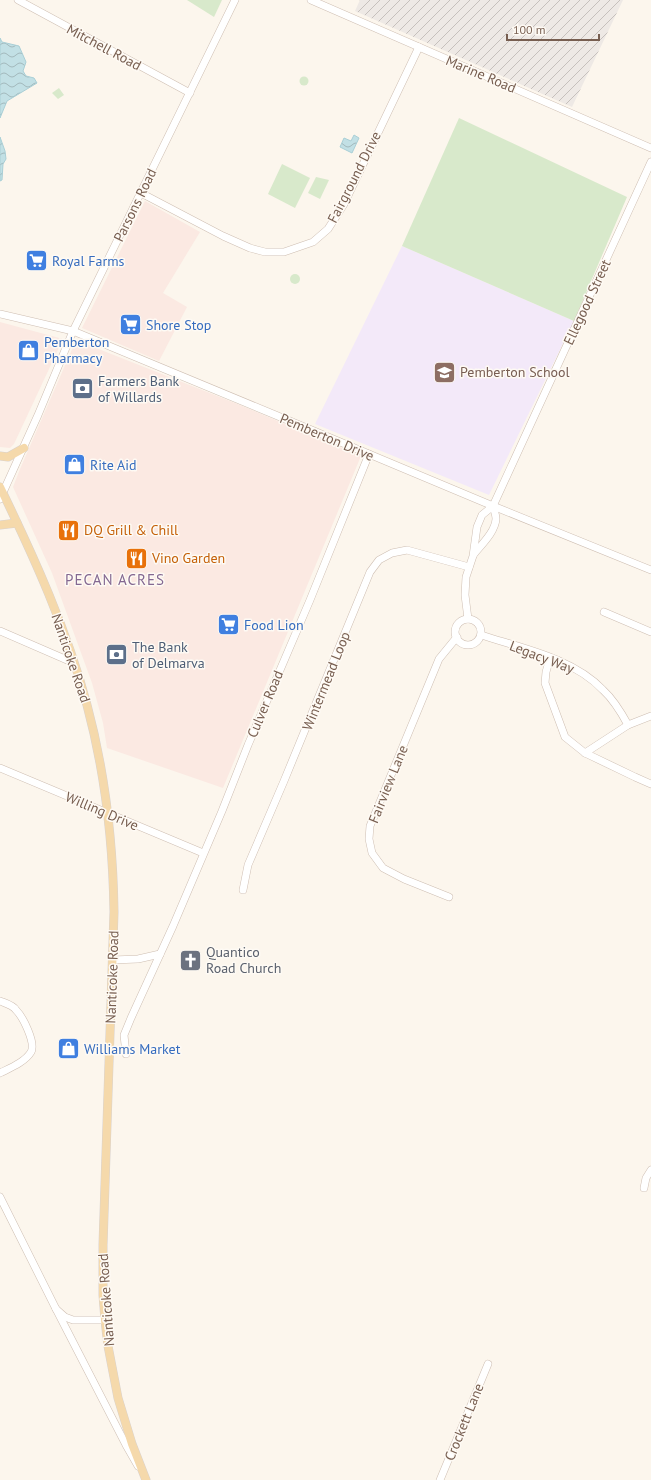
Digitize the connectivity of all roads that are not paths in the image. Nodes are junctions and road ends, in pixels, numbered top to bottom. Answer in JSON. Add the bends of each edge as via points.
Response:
{"nodes":[{"id":1,"x":18,"y":0,"type":"edge"},
{"id":2,"x":234,"y":0,"type":"edge"},
{"id":3,"x":311,"y":0,"type":"edge"},
{"id":4,"x":419,"y":47,"type":"junction"},
{"id":5,"x":190,"y":92,"type":"junction"},
{"id":6,"x":651,"y":148,"type":"edge"},
{"id":7,"x":651,"y":162,"type":"edge"},
{"id":8,"x":141,"y":193,"type":"junction"},
{"id":9,"x":0,"y":314,"type":"edge"},
{"id":10,"x":73,"y":331,"type":"junction"},
{"id":11,"x":24,"y":448,"type":"junction"},
{"id":12,"x":369,"y":454,"type":"junction"},
{"id":13,"x":0,"y":456,"type":"edge"},
{"id":14,"x":1,"y":493,"type":"edge"},
{"id":15,"x":494,"y":506,"type":"junction"},
{"id":16,"x":17,"y":523,"type":"junction"},
{"id":17,"x":0,"y":525,"type":"edge"},
{"id":18,"x":473,"y":556,"type":"junction"},
{"id":19,"x":469,"y":567,"type":"junction"},
{"id":20,"x":651,"y":570,"type":"edge"},
{"id":21,"x":604,"y":612,"type":"dead end"},
{"id":22,"x":468,"y":619,"type":"junction"},
{"id":23,"x":0,"y":632,"type":"edge"},
{"id":24,"x":651,"y":632,"type":"edge"},
{"id":25,"x":481,"y":635,"type":"junction"},
{"id":26,"x":457,"y":637,"type":"junction"},
{"id":27,"x":550,"y":658,"type":"junction"},
{"id":28,"x":74,"y":663,"type":"junction"},
{"id":29,"x":651,"y":716,"type":"edge"},
{"id":30,"x":628,"y":725,"type":"junction"},
{"id":31,"x":585,"y":753,"type":"junction"},
{"id":32,"x":0,"y":768,"type":"edge"},
{"id":33,"x":651,"y":784,"type":"edge"},
{"id":34,"x":107,"y":814,"type":"junction"},
{"id":35,"x":203,"y":854,"type":"junction"},
{"id":36,"x":243,"y":890,"type":"dead end"},
{"id":37,"x":448,"y":897,"type":"dead end"},
{"id":38,"x":160,"y":954,"type":"junction"},
{"id":39,"x":113,"y":960,"type":"junction"},
{"id":40,"x":0,"y":1001,"type":"edge"},
{"id":41,"x":126,"y":1054,"type":"dead end"},
{"id":42,"x":0,"y":1073,"type":"edge"},
{"id":43,"x":651,"y":1170,"type":"edge"},
{"id":44,"x":644,"y":1188,"type":"dead end"},
{"id":45,"x":0,"y":1197,"type":"edge"},
{"id":46,"x":56,"y":1309,"type":"junction"},
{"id":47,"x":105,"y":1320,"type":"junction"},
{"id":48,"x":488,"y":1364,"type":"dead end"},
{"id":49,"x":145,"y":1478,"type":"edge"},
{"id":50,"x":440,"y":1480,"type":"edge"}],
"edges":[{"from":1,"to":5,"type":"street","name":"Mitchell Road"},
{"from":2,"to":5,"type":"street","name":"Parsons Road"},
{"from":3,"to":4,"type":"street","name":"Marine Road"},
{"from":4,"to":6,"type":"street","name":"Marine Road"},
{"from":4,"to":8,"type":"street","name":"Fairground Drive","via":[[344,204],[328,229],[313,242],[284,252],[265,252],[250,248]]},
{"from":5,"to":8,"type":"street","name":"Parsons Road"},
{"from":7,"to":15,"type":"street","name":"Ellegood Street"},
{"from":8,"to":10,"type":"street","name":"Parsons Road"},
{"from":9,"to":10,"type":"street","name":"Pemberton Drive"},
{"from":10,"to":11,"type":"street","name":"Parsons Road"},
{"from":10,"to":12,"type":"street","name":"Pemberton Drive"},
{"from":11,"to":13,"type":"main road","via":[[8,456]]},
{"from":11,"to":14,"type":"street","name":"Parsons Road"},
{"from":12,"to":15,"type":"street","name":"Pemberton Drive"},
{"from":12,"to":35,"type":"street","name":"Culver Road"},
{"from":14,"to":16,"type":"main road","name":"Nanticoke Road"},
{"from":15,"to":18,"type":"street","via":[[494,526]]},
{"from":15,"to":18,"type":"street","via":[[482,515],[478,523]]},
{"from":15,"to":20,"type":"street","name":"Pemberton Drive"},
{"from":16,"to":17,"type":"main road"},
{"from":16,"to":28,"type":"main road","name":"Nanticoke Road","via":[[55,609]]},
{"from":18,"to":19,"type":"street"},
{"from":19,"to":22,"type":"street","via":[[465,595]]},
{"from":19,"to":36,"type":"street","name":"Wintermead Loop","via":[[407,550],[392,553],[379,560],[370,572],[248,865]]},
{"from":21,"to":24,"type":"street"},
{"from":22,"to":25,"type":"street","via":[[478,623]]},
{"from":22,"to":26,"type":"street","via":[[458,624]]},
{"from":23,"to":28,"type":"street"},
{"from":25,"to":26,"type":"street","via":[[470,644],[463,643]]},
{"from":25,"to":27,"type":"street","name":"Legacy Way"},
{"from":26,"to":37,"type":"street","name":"Fairview Lane","via":[[439,659],[370,826],[369,839],[372,853],[383,868]]},
{"from":27,"to":30,"type":"street","name":"Legacy Way","via":[[571,666],[595,682],[610,696]]},
{"from":27,"to":31,"type":"street","via":[[545,683],[557,718],[565,737]]},
{"from":28,"to":34,"type":"main road","name":"Nanticoke Road","via":[[96,743]]},
{"from":29,"to":30,"type":"street"},
{"from":30,"to":31,"type":"street"},
{"from":31,"to":33,"type":"street"},
{"from":32,"to":34,"type":"street","name":"Willing Drive"},
{"from":34,"to":35,"type":"street","name":"Willing Drive"},
{"from":34,"to":39,"type":"main road","name":"Nanticoke Road","via":[[114,892]]},
{"from":35,"to":38,"type":"street","name":"Culver Road"},
{"from":38,"to":39,"type":"street","via":[[138,959]]},
{"from":38,"to":41,"type":"street","name":"Culver Road","via":[[124,1035]]},
{"from":39,"to":47,"type":"main road","name":"Nanticoke Road","via":[[103,1245]]},
{"from":40,"to":42,"type":"street","via":[[16,1008],[33,1045],[31,1053],[24,1059]]},
{"from":43,"to":44,"type":"street"},
{"from":45,"to":46,"type":"street"},
{"from":46,"to":47,"type":"street","via":[[73,1320]]},
{"from":46,"to":49,"type":"street"},
{"from":47,"to":49,"type":"main road","name":"Nanticoke Road","via":[[118,1398],[128,1434]]},
{"from":48,"to":50,"type":"street","name":"Crockett Lane"}]}
